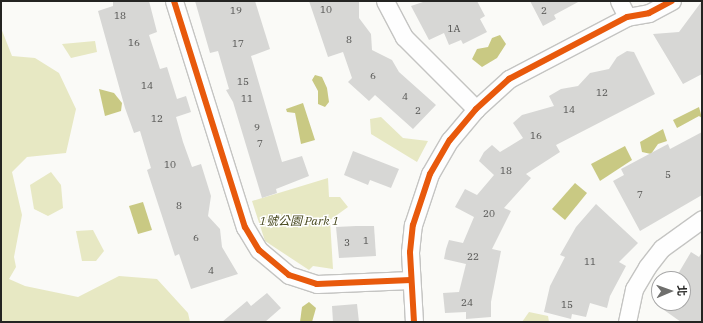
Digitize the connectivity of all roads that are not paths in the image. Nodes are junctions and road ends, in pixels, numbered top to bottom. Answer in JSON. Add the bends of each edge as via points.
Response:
{"nodes":[{"id":1,"x":174,"y":1,"type":"edge"},
{"id":2,"x":385,"y":1,"type":"edge"},
{"id":3,"x":619,"y":1,"type":"edge"},
{"id":4,"x":640,"y":1,"type":"edge"},
{"id":5,"x":672,"y":1,"type":"edge"},
{"id":6,"x":627,"y":17,"type":"junction"},
{"id":7,"x":476,"y":109,"type":"junction"},
{"id":8,"x":702,"y":219,"type":"edge"},
{"id":9,"x":411,"y":280,"type":"junction"},
{"id":10,"x":414,"y":322,"type":"edge"},
{"id":11,"x":627,"y":322,"type":"edge"}],
"edges":[{"from":1,"to":9,"type":"street","via":[[245,227],[259,250],[289,275],[317,284]]},
{"from":2,"to":7,"type":"street","via":[[404,37]]},
{"from":3,"to":6,"type":"street"},
{"from":4,"to":6,"type":"street"},
{"from":5,"to":6,"type":"street","via":[[648,12]]},
{"from":6,"to":7,"type":"street","via":[[509,79]]},
{"from":7,"to":9,"type":"street","via":[[438,156],[420,198],[413,225]]},
{"from":8,"to":11,"type":"street","via":[[668,243],[648,267],[634,290]]},
{"from":9,"to":10,"type":"street"}]}
